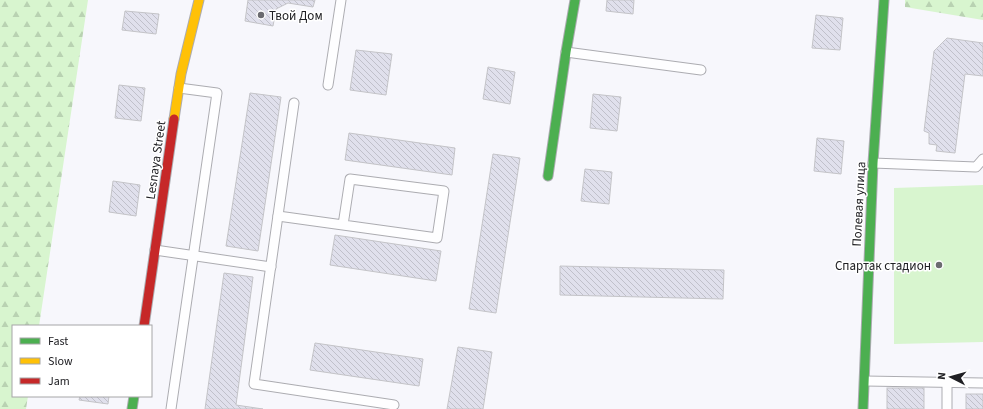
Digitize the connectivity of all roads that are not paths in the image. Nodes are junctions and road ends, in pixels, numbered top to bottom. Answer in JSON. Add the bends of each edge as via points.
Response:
{"nodes":[{"id":1,"x":199,"y":0,"type":"edge"},
{"id":2,"x":341,"y":0,"type":"edge"},
{"id":3,"x":575,"y":0,"type":"edge"},
{"id":4,"x":884,"y":0,"type":"edge"},
{"id":5,"x":566,"y":52,"type":"junction"},
{"id":6,"x":701,"y":70,"type":"dead end"},
{"id":7,"x":328,"y":85,"type":"dead end"},
{"id":8,"x":179,"y":88,"type":"junction"},
{"id":9,"x":294,"y":103,"type":"dead end"},
{"id":10,"x":983,"y":159,"type":"edge"},
{"id":11,"x":873,"y":163,"type":"junction"},
{"id":12,"x":548,"y":176,"type":"dead end"},
{"id":13,"x":278,"y":216,"type":"junction"},
{"id":14,"x":343,"y":226,"type":"junction"},
{"id":15,"x":155,"y":250,"type":"junction"},
{"id":16,"x":193,"y":256,"type":"junction"},
{"id":17,"x":271,"y":267,"type":"junction"},
{"id":18,"x":144,"y":325,"type":"edge"},
{"id":19,"x":863,"y":381,"type":"junction"},
{"id":20,"x":983,"y":383,"type":"edge"},
{"id":21,"x":947,"y":384,"type":"junction"},
{"id":22,"x":134,"y":397,"type":"edge"},
{"id":23,"x":394,"y":405,"type":"dead end"},
{"id":24,"x":132,"y":409,"type":"edge"},
{"id":25,"x":171,"y":409,"type":"edge"},
{"id":26,"x":863,"y":409,"type":"edge"},
{"id":27,"x":947,"y":409,"type":"edge"}],
"edges":[{"from":1,"to":8,"type":"street","name":"Lesnaya Street"},
{"from":2,"to":7,"type":"lane"},
{"from":3,"to":5,"type":"street"},
{"from":4,"to":11,"type":"street","name":"Полевая улица"},
{"from":5,"to":6,"type":"lane"},
{"from":5,"to":12,"type":"street"},
{"from":8,"to":15,"type":"street","name":"Lesnaya Street"},
{"from":8,"to":16,"type":"lane","via":[[217,92]]},
{"from":9,"to":13,"type":"lane"},
{"from":10,"to":11,"type":"lane","via":[[976,167]]},
{"from":11,"to":19,"type":"street","name":"Полевая улица"},
{"from":13,"to":14,"type":"lane"},
{"from":13,"to":17,"type":"lane"},
{"from":14,"to":14,"type":"lane","via":[[350,179],[444,191],[437,238]]},
{"from":15,"to":16,"type":"lane"},
{"from":15,"to":18,"type":"street","name":"Lesnaya Street"},
{"from":16,"to":17,"type":"lane"},
{"from":16,"to":25,"type":"lane"},
{"from":17,"to":23,"type":"lane","via":[[254,384]]},
{"from":19,"to":21,"type":"lane"},
{"from":19,"to":26,"type":"street","name":"Полевая улица"},
{"from":20,"to":21,"type":"lane"},
{"from":21,"to":27,"type":"lane"},
{"from":22,"to":24,"type":"street"}]}
